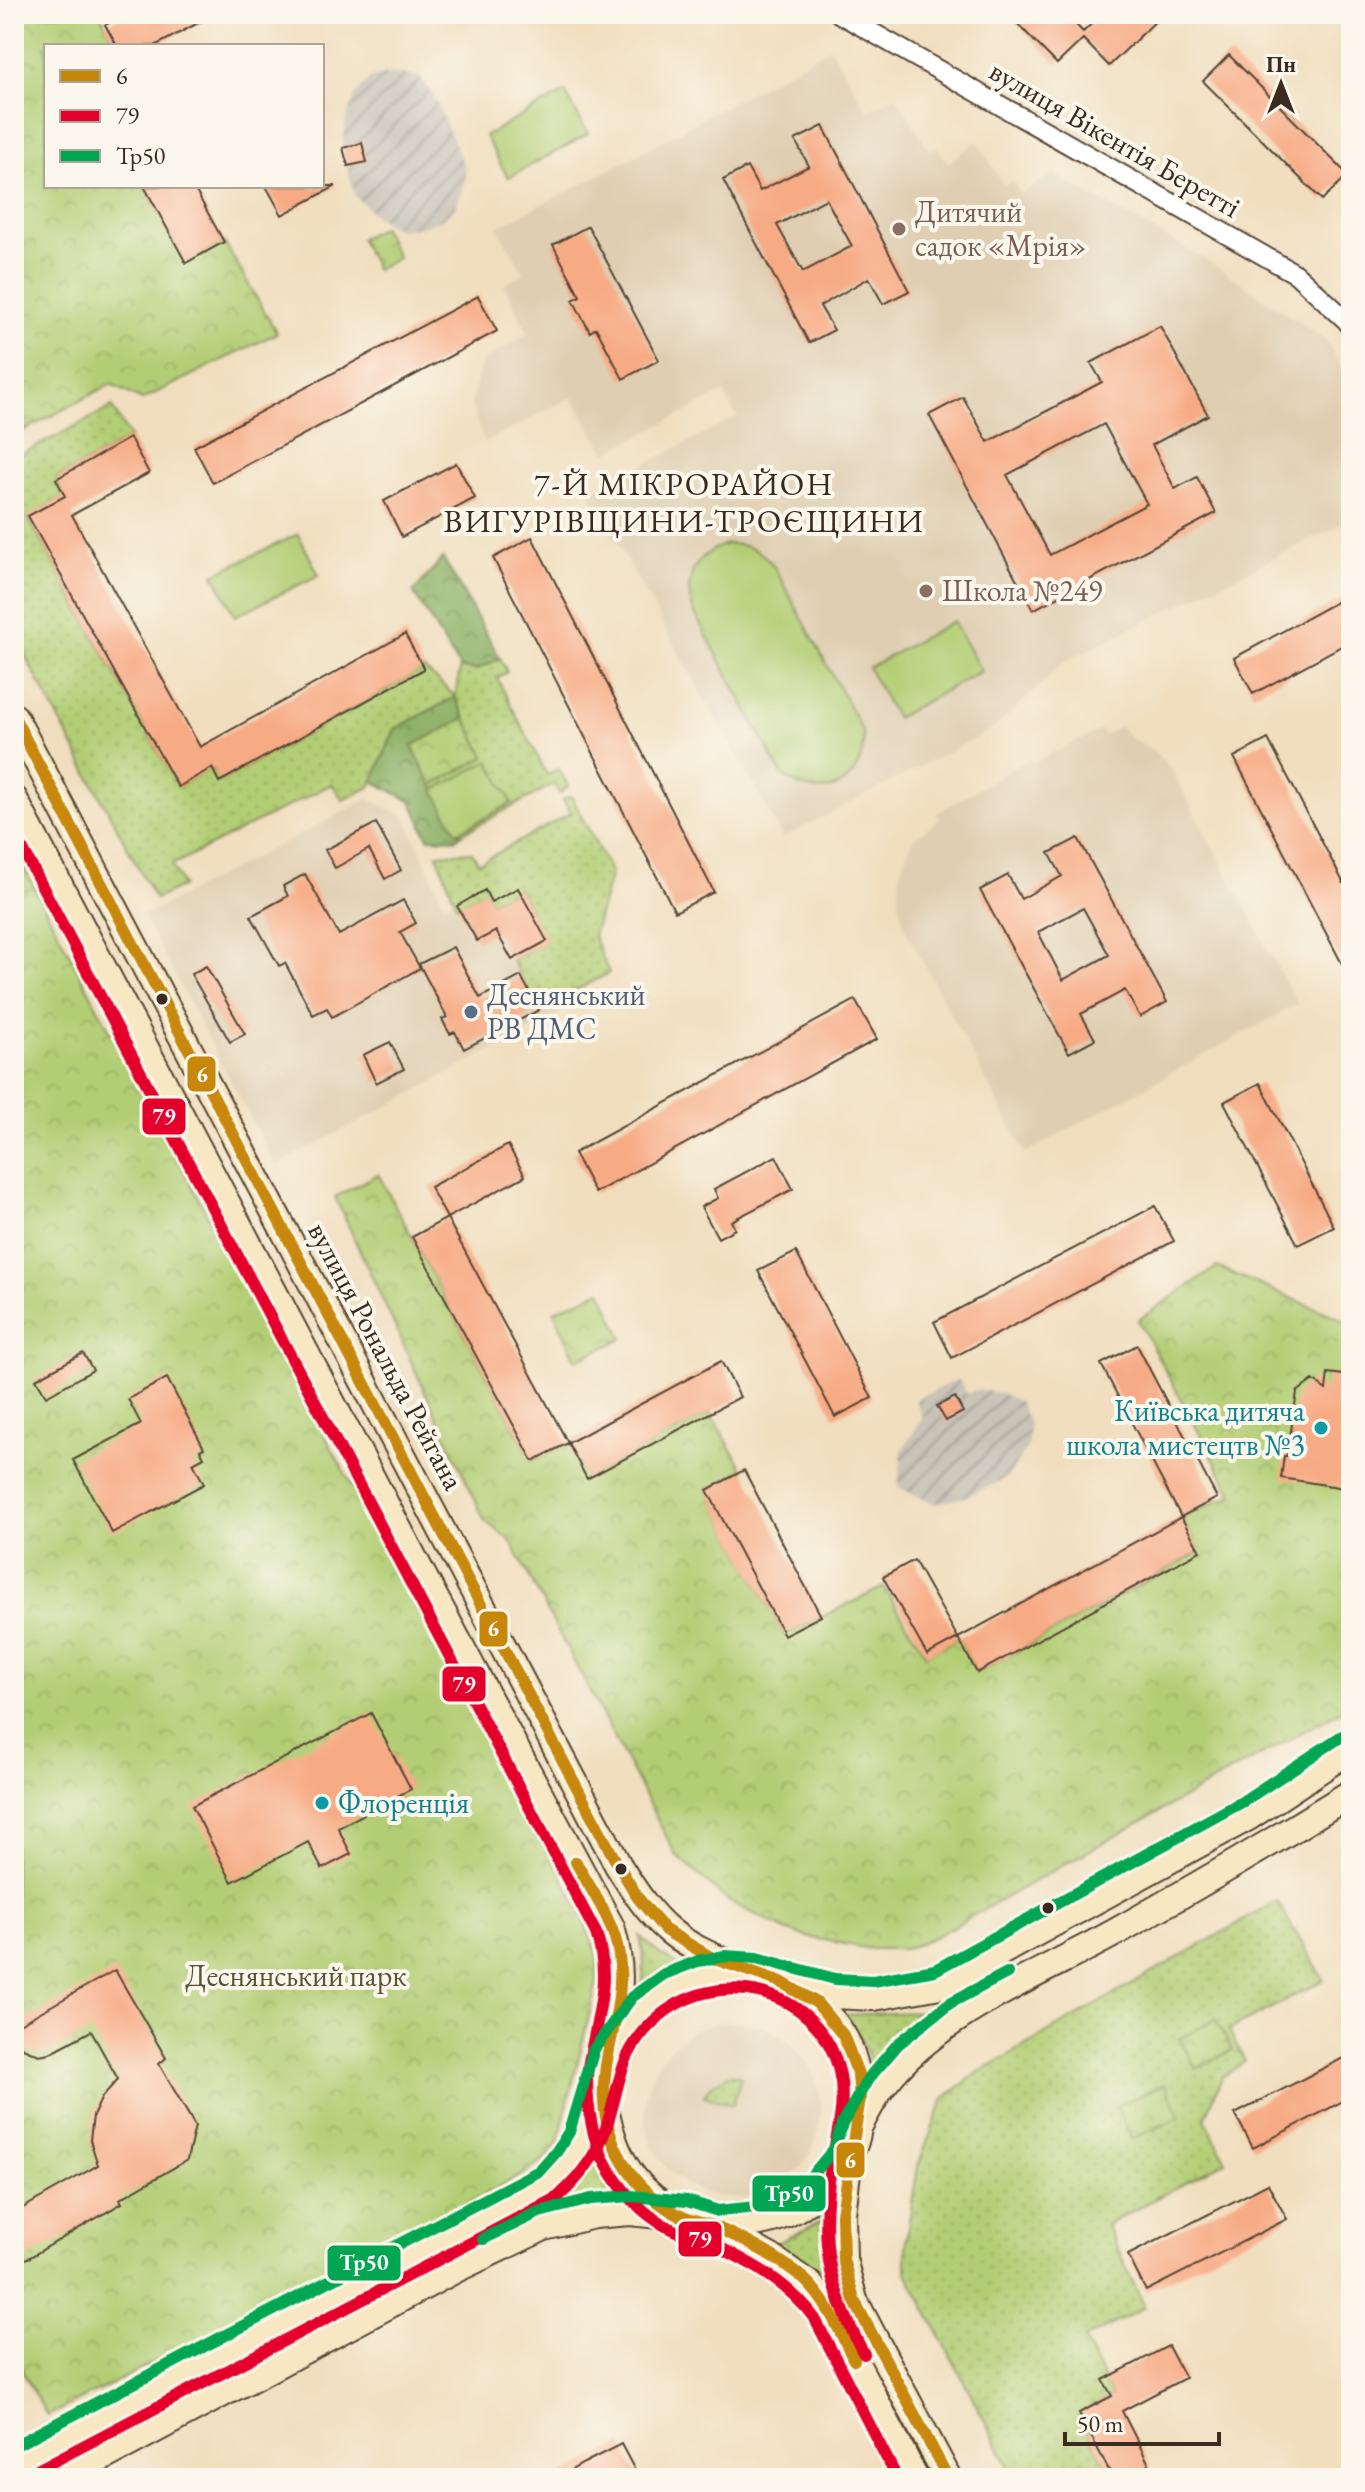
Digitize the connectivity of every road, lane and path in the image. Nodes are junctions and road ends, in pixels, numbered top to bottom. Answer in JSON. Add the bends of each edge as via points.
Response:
{"nodes":[{"id":1,"x":840,"y":14,"type":"edge"},
{"id":2,"x":1351,"y":327,"type":"edge"},
{"id":3,"x":14,"y":717,"type":"edge"},
{"id":4,"x":14,"y":799,"type":"edge"},
{"id":5,"x":1351,"y":1749,"type":"edge"},
{"id":6,"x":1351,"y":1793,"type":"edge"},
{"id":7,"x":754,"y":1974,"type":"junction"},
{"id":8,"x":781,"y":1982,"type":"junction"},
{"id":9,"x":605,"y":2067,"type":"junction"},
{"id":10,"x":853,"y":2143,"type":"junction"},
{"id":11,"x":684,"y":2217,"type":"junction"},
{"id":12,"x":716,"y":2227,"type":"junction"},
{"id":13,"x":21,"y":2462,"type":"edge"},
{"id":14,"x":64,"y":2478,"type":"edge"},
{"id":15,"x":915,"y":2478,"type":"edge"},
{"id":16,"x":948,"y":2478,"type":"edge"}],
"edges":[{"from":1,"to":2,"type":"street","name":"вулиця Вікентія Беретті","via":[[1296,274]]},
{"from":3,"to":7,"type":"main road","name":"вулиця Рональда Рейгана","via":[[618,1865],[665,1930],[692,1948]]},
{"from":4,"to":9,"type":"main road","via":[[611,1927],[621,1981]]},
{"from":5,"to":8,"type":"main road","via":[[1250,1816],[940,1985],[874,1997],[833,1995]]},
{"from":6,"to":10,"type":"main road","via":[[1261,1850],[959,2016],[882,2087]]},
{"from":7,"to":8,"type":"main road"},
{"from":7,"to":9,"type":"main road","via":[[702,1976],[671,1988],[644,2008]]},
{"from":8,"to":10,"type":"main road","via":[[817,2003],[843,2035],[858,2074]]},
{"from":9,"to":11,"type":"main road","via":[[608,2124],[621,2159],[643,2188]]},
{"from":9,"to":13,"type":"main road","via":[[584,2139],[549,2184]]},
{"from":10,"to":12,"type":"main road","via":[[820,2191],[792,2211],[760,2223]]},
{"from":10,"to":16,"type":"main road","via":[[842,2214],[843,2259],[854,2300]]},
{"from":11,"to":12,"type":"main road"},
{"from":11,"to":14,"type":"main road","via":[[630,2212],[544,2227]]},
{"from":12,"to":15,"type":"main road","via":[[810,2285],[829,2311]]}]}
